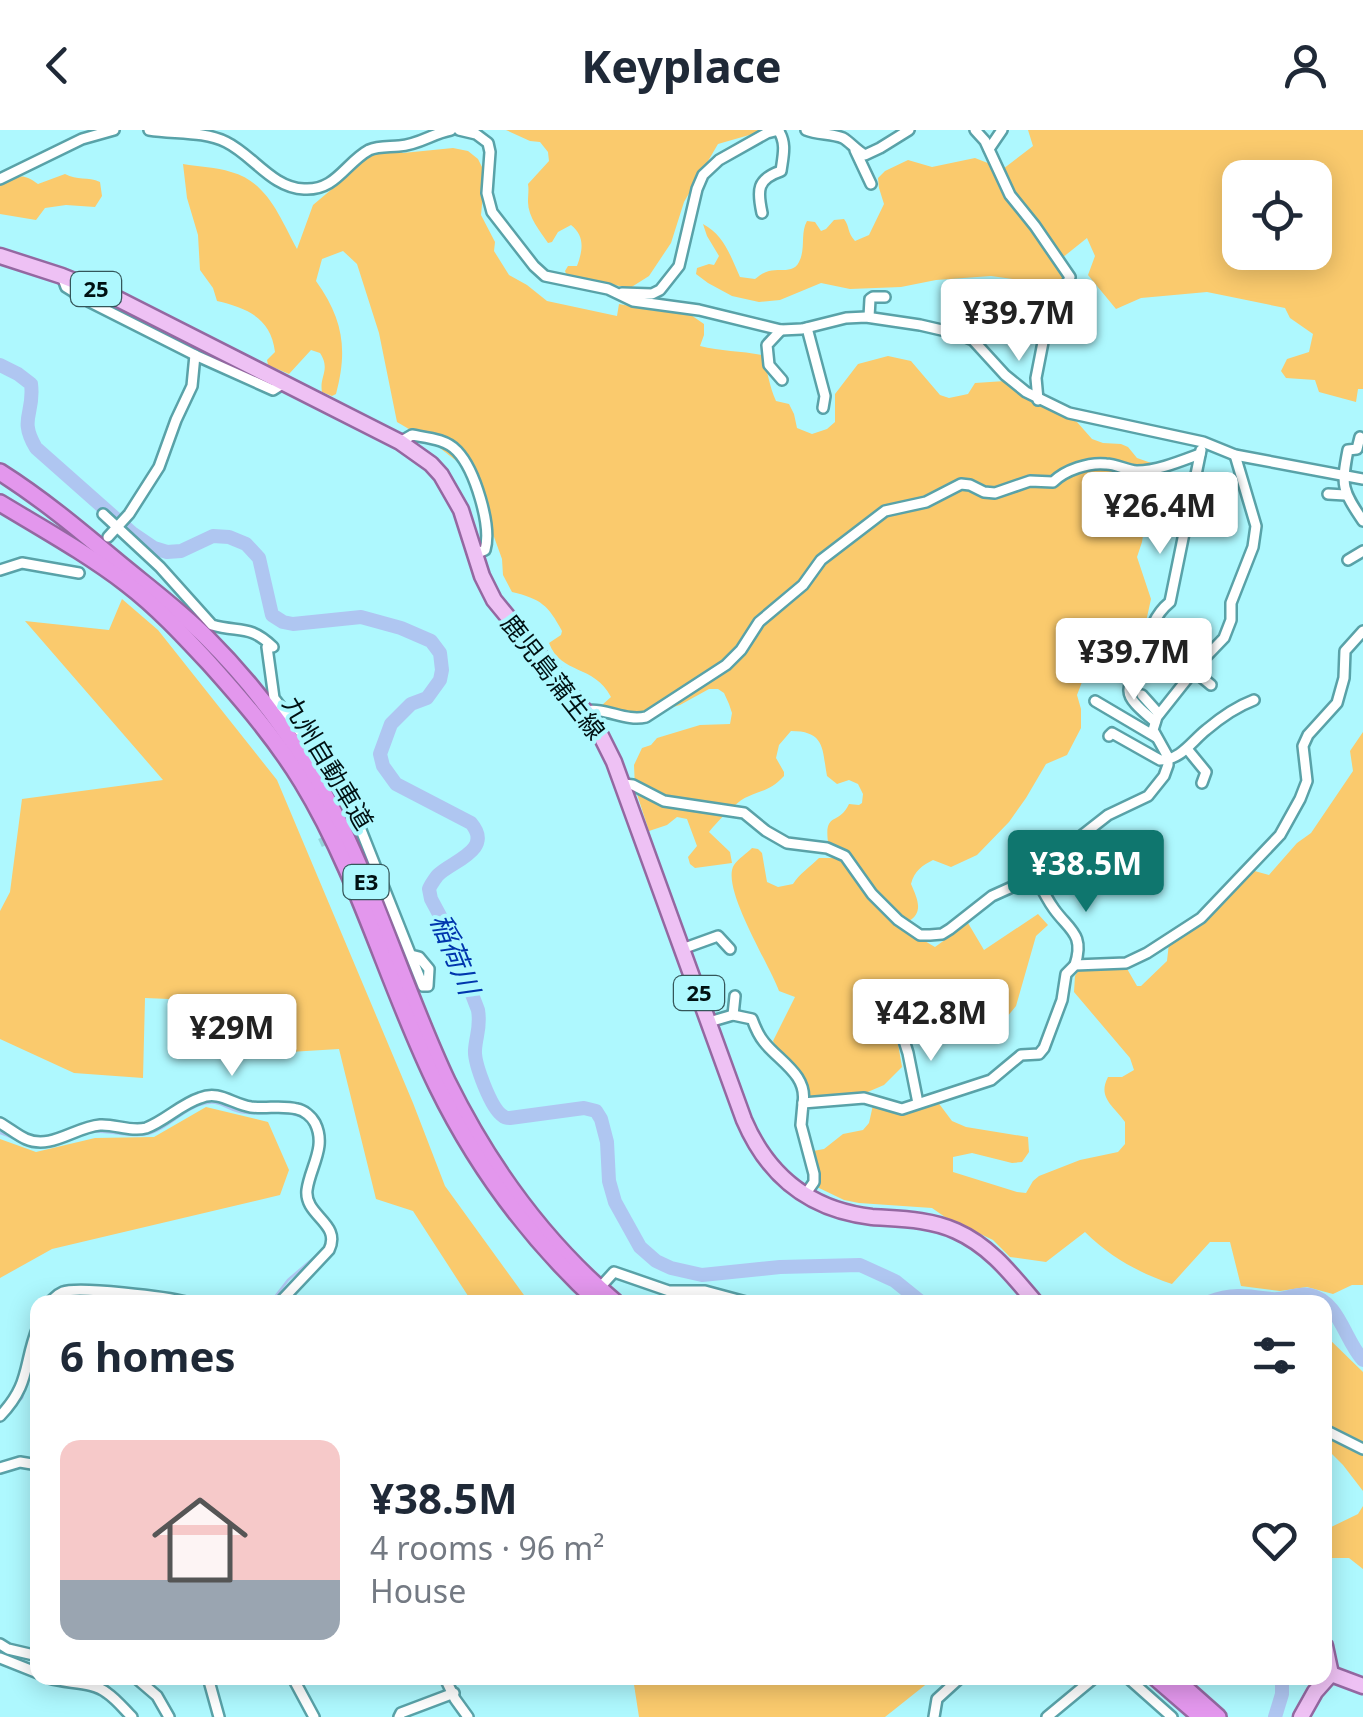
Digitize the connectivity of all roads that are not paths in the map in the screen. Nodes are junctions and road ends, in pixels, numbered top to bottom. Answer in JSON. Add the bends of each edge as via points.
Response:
{"nodes":[{"id":1,"x":114,"y":130,"type":"edge"},
{"id":2,"x":150,"y":130,"type":"edge"},
{"id":3,"x":451,"y":130,"type":"edge"},
{"id":4,"x":460,"y":130,"type":"edge"},
{"id":5,"x":778,"y":130,"type":"edge"},
{"id":6,"x":806,"y":130,"type":"edge"},
{"id":7,"x":908,"y":130,"type":"edge"},
{"id":8,"x":975,"y":130,"type":"edge"},
{"id":9,"x":164,"y":131,"type":"edge"},
{"id":10,"x":1006,"y":131,"type":"edge"},
{"id":11,"x":842,"y":134,"type":"edge"},
{"id":12,"x":989,"y":149,"type":"junction"},
{"id":13,"x":855,"y":150,"type":"junction"},
{"id":14,"x":0,"y":179,"type":"edge"},
{"id":15,"x":871,"y":184,"type":"dead end"},
{"id":16,"x":762,"y":213,"type":"dead end"},
{"id":17,"x":0,"y":256,"type":"edge"},
{"id":18,"x":62,"y":276,"type":"junction"},
{"id":19,"x":620,"y":293,"type":"junction"},
{"id":20,"x":884,"y":297,"type":"dead end"},
{"id":21,"x":974,"y":306,"type":"dead end"},
{"id":22,"x":869,"y":317,"type":"junction"},
{"id":23,"x":806,"y":328,"type":"junction"},
{"id":24,"x":781,"y":330,"type":"junction"},
{"id":25,"x":1045,"y":332,"type":"junction"},
{"id":26,"x":962,"y":333,"type":"junction"},
{"id":27,"x":195,"y":355,"type":"junction"},
{"id":28,"x":782,"y":380,"type":"dead end"},
{"id":29,"x":284,"y":384,"type":"junction"},
{"id":30,"x":1038,"y":400,"type":"junction"},
{"id":31,"x":824,"y":408,"type":"dead end"},
{"id":32,"x":1360,"y":437,"type":"dead end"},
{"id":33,"x":400,"y":442,"type":"junction"},
{"id":34,"x":1202,"y":442,"type":"junction"},
{"id":35,"x":1200,"y":454,"type":"junction"},
{"id":36,"x":1235,"y":454,"type":"junction"},
{"id":37,"x":0,"y":472,"type":"edge"},
{"id":38,"x":1343,"y":477,"type":"junction"},
{"id":39,"x":1363,"y":479,"type":"edge"},
{"id":40,"x":1328,"y":494,"type":"dead end"},
{"id":41,"x":1346,"y":495,"type":"junction"},
{"id":42,"x":0,"y":503,"type":"edge"},
{"id":43,"x":103,"y":514,"type":"dead end"},
{"id":44,"x":1363,"y":521,"type":"edge"},
{"id":45,"x":117,"y":528,"type":"junction"},
{"id":46,"x":108,"y":537,"type":"dead end"},
{"id":47,"x":1363,"y":551,"type":"edge"},
{"id":48,"x":474,"y":554,"type":"junction"},
{"id":49,"x":1348,"y":560,"type":"dead end"},
{"id":50,"x":0,"y":570,"type":"edge"},
{"id":51,"x":79,"y":573,"type":"dead end"},
{"id":52,"x":1363,"y":631,"type":"edge"},
{"id":53,"x":1193,"y":670,"type":"junction"},
{"id":54,"x":1211,"y":686,"type":"dead end"},
{"id":55,"x":1142,"y":695,"type":"dead end"},
{"id":56,"x":1254,"y":700,"type":"dead end"},
{"id":57,"x":1095,"y":701,"type":"dead end"},
{"id":58,"x":585,"y":711,"type":"junction"},
{"id":59,"x":1157,"y":718,"type":"junction"},
{"id":60,"x":1109,"y":736,"type":"dead end"},
{"id":61,"x":1156,"y":737,"type":"junction"},
{"id":62,"x":1188,"y":750,"type":"junction"},
{"id":63,"x":1168,"y":760,"type":"junction"},
{"id":64,"x":1202,"y":783,"type":"dead end"},
{"id":65,"x":624,"y":784,"type":"junction"},
{"id":66,"x":1034,"y":873,"type":"junction"},
{"id":67,"x":682,"y":949,"type":"junction"},
{"id":68,"x":730,"y":949,"type":"dead end"},
{"id":69,"x":412,"y":955,"type":"dead end"},
{"id":70,"x":1075,"y":965,"type":"junction"},
{"id":71,"x":735,"y":996,"type":"dead end"},
{"id":72,"x":911,"y":1012,"type":"dead end"},
{"id":73,"x":733,"y":1015,"type":"junction"},
{"id":74,"x":709,"y":1022,"type":"junction"},
{"id":75,"x":804,"y":1103,"type":"junction"},
{"id":76,"x":918,"y":1103,"type":"junction"},
{"id":77,"x":0,"y":1123,"type":"edge"},
{"id":78,"x":805,"y":1195,"type":"junction"},
{"id":79,"x":604,"y":1283,"type":"dead end"},
{"id":80,"x":57,"y":1295,"type":"edge"},
{"id":81,"x":134,"y":1295,"type":"edge"},
{"id":82,"x":287,"y":1295,"type":"edge"},
{"id":83,"x":590,"y":1295,"type":"edge"},
{"id":84,"x":608,"y":1295,"type":"edge"},
{"id":85,"x":722,"y":1295,"type":"edge"},
{"id":86,"x":1029,"y":1295,"type":"edge"},
{"id":87,"x":30,"y":1361,"type":"edge"},
{"id":88,"x":0,"y":1416,"type":"edge"},
{"id":89,"x":1332,"y":1434,"type":"edge"},
{"id":90,"x":1363,"y":1449,"type":"edge"},
{"id":91,"x":30,"y":1463,"type":"edge"},
{"id":92,"x":0,"y":1468,"type":"edge"},
{"id":93,"x":0,"y":1644,"type":"edge"},
{"id":94,"x":30,"y":1654,"type":"edge"},
{"id":95,"x":0,"y":1658,"type":"edge"},
{"id":96,"x":30,"y":1670,"type":"edge"},
{"id":97,"x":1332,"y":1674,"type":"edge"},
{"id":98,"x":81,"y":1685,"type":"edge"},
{"id":99,"x":144,"y":1685,"type":"edge"},
{"id":100,"x":213,"y":1685,"type":"edge"},
{"id":101,"x":297,"y":1685,"type":"edge"},
{"id":102,"x":449,"y":1685,"type":"edge"},
{"id":103,"x":953,"y":1685,"type":"edge"},
{"id":104,"x":1086,"y":1685,"type":"edge"},
{"id":105,"x":1136,"y":1685,"type":"edge"},
{"id":106,"x":1161,"y":1685,"type":"edge"},
{"id":107,"x":1163,"y":1685,"type":"edge"},
{"id":108,"x":1182,"y":1685,"type":"edge"},
{"id":109,"x":1321,"y":1685,"type":"edge"},
{"id":110,"x":1363,"y":1686,"type":"edge"},
{"id":111,"x":454,"y":1694,"type":"junction"},
{"id":112,"x":132,"y":1717,"type":"edge"},
{"id":113,"x":168,"y":1717,"type":"edge"},
{"id":114,"x":219,"y":1717,"type":"edge"},
{"id":115,"x":314,"y":1717,"type":"edge"},
{"id":116,"x":399,"y":1717,"type":"edge"},
{"id":117,"x":468,"y":1717,"type":"edge"},
{"id":118,"x":934,"y":1717,"type":"edge"},
{"id":119,"x":1047,"y":1717,"type":"edge"},
{"id":120,"x":1172,"y":1717,"type":"edge"},
{"id":121,"x":1191,"y":1717,"type":"edge"},
{"id":122,"x":1201,"y":1717,"type":"edge"},
{"id":123,"x":1218,"y":1717,"type":"edge"},
{"id":124,"x":1301,"y":1717,"type":"edge"}],
"edges":[{"from":1,"to":14,"type":"street"},
{"from":2,"to":9,"type":"street"},
{"from":3,"to":9,"type":"street","via":[[414,144],[371,149],[336,180],[305,190],[275,179],[225,141]]},
{"from":4,"to":19,"type":"street","via":[[488,143],[492,212],[540,272]]},
{"from":5,"to":16,"type":"street","via":[[781,171],[762,180]]},
{"from":5,"to":19,"type":"street","via":[[709,167],[697,189],[679,266],[660,290]]},
{"from":6,"to":11,"type":"street"},
{"from":7,"to":13,"type":"street","via":[[869,154]]},
{"from":8,"to":12,"type":"street"},
{"from":10,"to":12,"type":"street"},
{"from":11,"to":13,"type":"street"},
{"from":12,"to":25,"type":"street","via":[[1010,195],[1070,278]]},
{"from":13,"to":15,"type":"street"},
{"from":17,"to":18,"type":"main road","name":"鹿児島蒲生線","number":"25"},
{"from":18,"to":27,"type":"street","via":[[66,287],[90,302]]},
{"from":18,"to":29,"type":"main road","name":"鹿児島蒲生線","number":"25"},
{"from":19,"to":24,"type":"street"},
{"from":20,"to":22,"type":"street","via":[[870,299]]},
{"from":21,"to":26,"type":"street","via":[[964,310]]},
{"from":22,"to":23,"type":"street"},
{"from":22,"to":26,"type":"street"},
{"from":23,"to":24,"type":"street"},
{"from":23,"to":31,"type":"street"},
{"from":24,"to":28,"type":"street","via":[[767,346],[769,365]]},
{"from":25,"to":26,"type":"street","via":[[1003,326]]},
{"from":25,"to":30,"type":"street"},
{"from":26,"to":30,"type":"street"},
{"from":27,"to":29,"type":"street","via":[[273,390]]},
{"from":27,"to":45,"type":"street","via":[[192,386],[159,467]]},
{"from":29,"to":33,"type":"main road","name":"鹿児島蒲生線","number":"25"},
{"from":30,"to":34,"type":"street","via":[[1078,416]]},
{"from":32,"to":38,"type":"street","via":[[1356,449],[1348,450]]},
{"from":33,"to":48,"type":"main road","name":"鹿児島蒲生線","number":"25","via":[[448,485]]},
{"from":33,"to":48,"type":"street","via":[[412,435],[457,450],[483,501],[488,542]]},
{"from":34,"to":35,"type":"street"},
{"from":34,"to":36,"type":"street"},
{"from":35,"to":58,"type":"street","via":[[1141,471],[1094,464],[1054,482],[1030,481],[994,493],[961,484],[926,502],[884,510],[821,560],[726,665],[646,718]]},
{"from":35,"to":59,"type":"street","via":[[1170,602],[1150,628],[1128,690]]},
{"from":36,"to":38,"type":"street"},
{"from":36,"to":53,"type":"street","via":[[1256,526],[1253,547],[1224,638]]},
{"from":37,"to":84,"type":"highway","name":"九州自動車道","number":"E3","via":[[53,507],[204,635],[280,725],[337,819],[446,1078],[481,1144],[540,1227]]},
{"from":38,"to":39,"type":"street"},
{"from":38,"to":41,"type":"street"},
{"from":40,"to":41,"type":"street"},
{"from":41,"to":44,"type":"street"},
{"from":42,"to":83,"type":"highway","name":"九州自動車道","number":"E3","via":[[154,606],[278,745],[325,824],[472,1151],[533,1235]]},
{"from":43,"to":45,"type":"street"},
{"from":45,"to":46,"type":"street"},
{"from":45,"to":69,"type":"street","via":[[212,625],[250,630],[273,647],[267,647],[274,698],[344,794]]},
{"from":47,"to":49,"type":"street"},
{"from":48,"to":58,"type":"main road","name":"鹿児島蒲生線","number":"25","via":[[494,600]]},
{"from":50,"to":51,"type":"street","via":[[22,563]]},
{"from":52,"to":70,"type":"street","via":[[1346,651],[1336,704],[1303,746],[1307,781],[1280,835],[1201,918],[1147,953],[1126,962]]},
{"from":53,"to":54,"type":"street"},
{"from":53,"to":59,"type":"street"},
{"from":55,"to":59,"type":"street"},
{"from":56,"to":62,"type":"street","via":[[1204,731]]},
{"from":57,"to":61,"type":"street"},
{"from":58,"to":65,"type":"main road","name":"鹿児島蒲生線","number":"25"},
{"from":59,"to":61,"type":"street"},
{"from":60,"to":63,"type":"street"},
{"from":61,"to":63,"type":"street"},
{"from":62,"to":63,"type":"street"},
{"from":62,"to":64,"type":"street","via":[[1206,772]]},
{"from":63,"to":66,"type":"street","via":[[1148,796],[1108,816]]},
{"from":65,"to":66,"type":"street","via":[[664,801],[744,814],[787,843],[844,856],[872,894],[920,935],[942,934]]},
{"from":65,"to":67,"type":"main road","name":"鹿児島蒲生線","number":"25"},
{"from":66,"to":70,"type":"street","via":[[1074,930]]},
{"from":67,"to":68,"type":"street","via":[[718,936]]},
{"from":67,"to":74,"type":"main road","name":"鹿児島蒲生線","number":"25"},
{"from":70,"to":76,"type":"street","via":[[1039,1054],[1021,1055],[991,1080]]},
{"from":71,"to":73,"type":"street"},
{"from":72,"to":76,"type":"street","via":[[899,1025]]},
{"from":73,"to":74,"type":"street"},
{"from":73,"to":75,"type":"street","via":[[752,1019],[802,1085]]},
{"from":74,"to":78,"type":"main road","name":"鹿児島蒲生線","number":"25","via":[[752,1139]]},
{"from":75,"to":76,"type":"street","via":[[864,1098],[902,1110]]},
{"from":75,"to":78,"type":"street","via":[[802,1125],[814,1174]]},
{"from":77,"to":82,"type":"street","via":[[45,1142],[103,1124],[142,1130],[201,1097],[300,1109],[314,1119],[318,1134],[309,1203],[333,1242]]},
{"from":78,"to":86,"type":"main road","name":"鹿児島蒲生線","number":"25","via":[[854,1214],[952,1229],[995,1257]]},
{"from":79,"to":85,"type":"street","via":[[614,1272],[669,1291]]},
{"from":80,"to":81,"type":"street"},
{"from":87,"to":88,"type":"street"},
{"from":89,"to":90,"type":"street"},
{"from":91,"to":92,"type":"street"},
{"from":93,"to":94,"type":"street"},
{"from":95,"to":96,"type":"street"},
{"from":97,"to":110,"type":"main road"},
{"from":98,"to":112,"type":"street","via":[[109,1694]]},
{"from":99,"to":113,"type":"street"},
{"from":100,"to":114,"type":"street"},
{"from":101,"to":115,"type":"street"},
{"from":102,"to":111,"type":"street"},
{"from":103,"to":118,"type":"street","via":[[938,1699]]},
{"from":104,"to":119,"type":"street"},
{"from":105,"to":120,"type":"street"},
{"from":106,"to":121,"type":"highway"},
{"from":107,"to":122,"type":"highway"},
{"from":108,"to":123,"type":"highway"},
{"from":109,"to":124,"type":"main road"},
{"from":111,"to":116,"type":"street"},
{"from":111,"to":117,"type":"street"}]}
